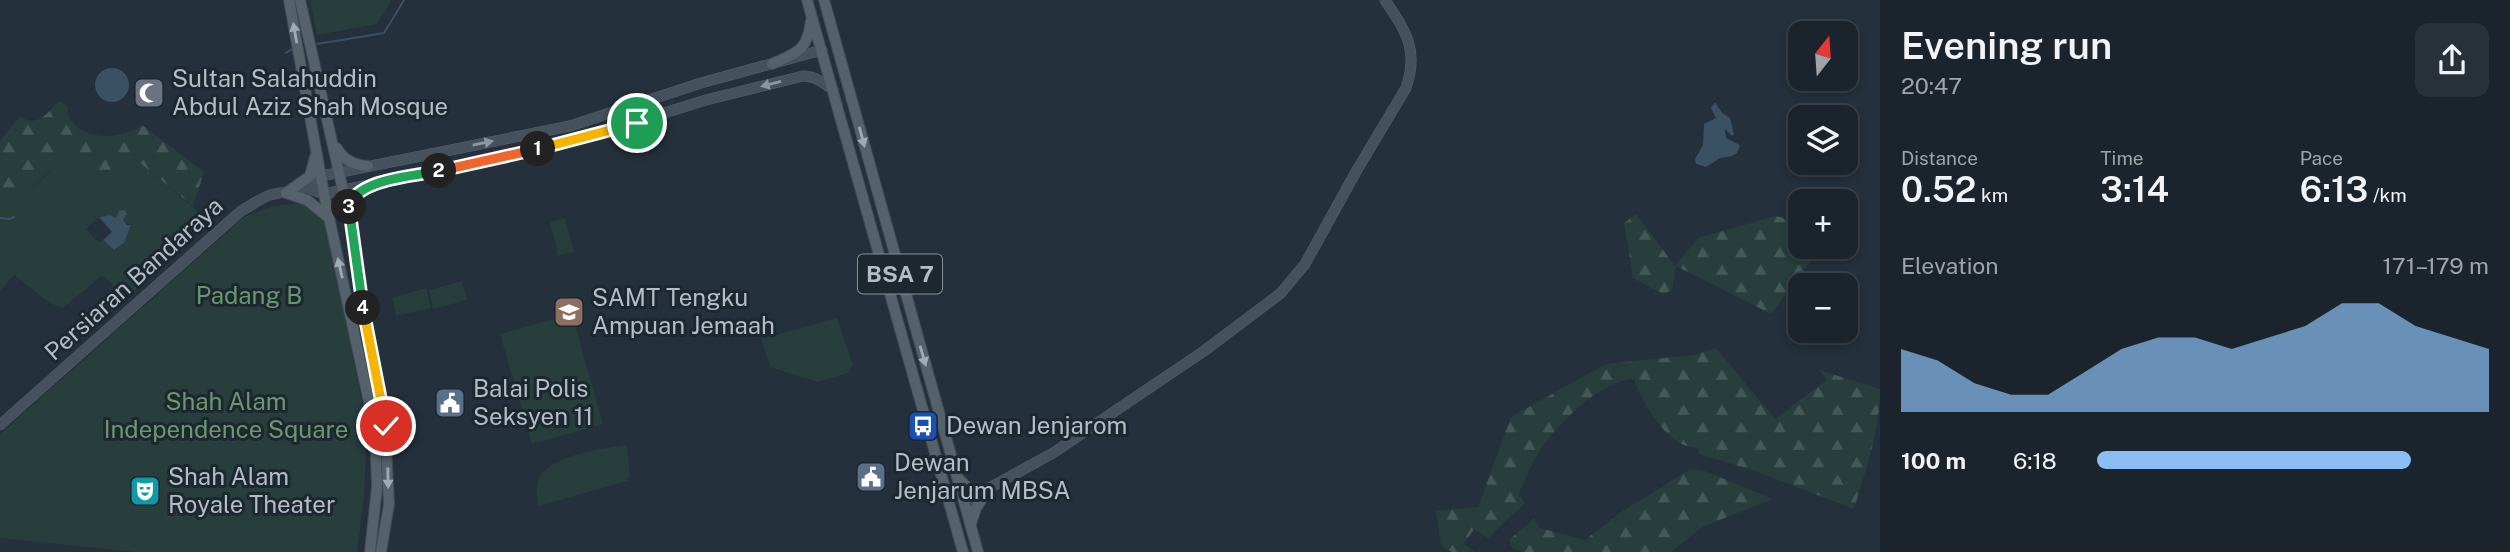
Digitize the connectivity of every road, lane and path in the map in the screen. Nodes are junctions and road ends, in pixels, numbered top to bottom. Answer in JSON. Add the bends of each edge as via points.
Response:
{"nodes":[{"id":1,"x":289,"y":0,"type":"edge"},
{"id":2,"x":300,"y":0,"type":"edge"},
{"id":3,"x":807,"y":0,"type":"edge"},
{"id":4,"x":824,"y":0,"type":"edge"},
{"id":5,"x":1385,"y":0,"type":"edge"},
{"id":6,"x":812,"y":18,"type":"junction"},
{"id":7,"x":822,"y":50,"type":"junction"},
{"id":8,"x":772,"y":64,"type":"junction"},
{"id":9,"x":845,"y":71,"type":"junction"},
{"id":10,"x":701,"y":83,"type":"junction"},
{"id":11,"x":833,"y":90,"type":"junction"},
{"id":12,"x":706,"y":100,"type":"junction"},
{"id":13,"x":332,"y":139,"type":"junction"},
{"id":14,"x":317,"y":149,"type":"junction"},
{"id":15,"x":368,"y":166,"type":"junction"},
{"id":16,"x":340,"y":172,"type":"junction"},
{"id":17,"x":321,"y":176,"type":"junction"},
{"id":18,"x":374,"y":184,"type":"junction"},
{"id":19,"x":308,"y":188,"type":"junction"},
{"id":20,"x":343,"y":191,"type":"junction"},
{"id":21,"x":286,"y":193,"type":"junction"},
{"id":22,"x":324,"y":194,"type":"junction"},
{"id":23,"x":349,"y":217,"type":"junction"},
{"id":24,"x":330,"y":220,"type":"junction"},
{"id":25,"x":0,"y":425,"type":"edge"},
{"id":26,"x":957,"y":476,"type":"junction"},
{"id":27,"x":988,"y":490,"type":"junction"},
{"id":28,"x":964,"y":502,"type":"junction"},
{"id":29,"x":971,"y":526,"type":"junction"},
{"id":30,"x":958,"y":538,"type":"junction"},
{"id":31,"x":370,"y":552,"type":"edge"},
{"id":32,"x":381,"y":552,"type":"edge"},
{"id":33,"x":963,"y":552,"type":"edge"},
{"id":34,"x":978,"y":552,"type":"edge"}],
"edges":[{"from":14,"to":1,"type":"main road","one_way":true},
{"from":2,"to":13,"type":"main road"},
{"from":3,"to":6,"type":"main road","number":"BSA 7"},
{"from":4,"to":9,"type":"main road","number":"BSA 7"},
{"from":5,"to":27,"type":"main road","via":[[1410,46],[1410,76],[1295,279],[1181,367],[1053,453]]},
{"from":6,"to":7,"type":"main road","number":"BSA 7"},
{"from":6,"to":8,"type":"main road","via":[[802,50]]},
{"from":7,"to":8,"type":"main road"},
{"from":7,"to":9,"type":"main road"},
{"from":7,"to":11,"type":"main road","number":"BSA 7"},
{"from":8,"to":10,"type":"main road"},
{"from":9,"to":26,"type":"main road","number":"BSA 7","one_way":true},
{"from":10,"to":12,"type":"main road"},
{"from":15,"to":10,"type":"main road","one_way":true,"via":[[570,126]]},
{"from":11,"to":12,"type":"main road","one_way":true,"via":[[803,76]]},
{"from":11,"to":30,"type":"main road","number":"BSA 7"},
{"from":12,"to":18,"type":"main road","via":[[577,140]]},
{"from":13,"to":15,"type":"main road","via":[[345,160]]},
{"from":13,"to":16,"type":"main road"},
{"from":14,"to":17,"type":"main road"},
{"from":14,"to":21,"type":"main road","via":[[310,176]]},
{"from":15,"to":16,"type":"main road"},
{"from":16,"to":17,"type":"main road"},
{"from":16,"to":20,"type":"main road"},
{"from":17,"to":19,"type":"main road","name":"Persiaran Bandaraya"},
{"from":17,"to":22,"type":"main road"},
{"from":18,"to":20,"type":"main road"},
{"from":18,"to":23,"type":"main road","via":[[354,196]]},
{"from":19,"to":21,"type":"main road","name":"Persiaran Bandaraya"},
{"from":19,"to":22,"type":"main road"},
{"from":20,"to":22,"type":"main road"},
{"from":20,"to":23,"type":"main road"},
{"from":21,"to":24,"type":"main road","via":[[316,204]]},
{"from":21,"to":25,"type":"main road","name":"Persiaran Bandaraya","via":[[240,211]]},
{"from":22,"to":24,"type":"main road"},
{"from":23,"to":32,"type":"main road","one_way":true,"via":[[387,439],[389,504]]},
{"from":31,"to":24,"type":"main road","one_way":true,"via":[[377,487],[375,430]]},
{"from":26,"to":27,"type":"main road","via":[[969,489]]},
{"from":26,"to":28,"type":"main road","number":"BSA 7"},
{"from":27,"to":28,"type":"main road"},
{"from":27,"to":29,"type":"main road"},
{"from":28,"to":29,"type":"main road","number":"BSA 7"},
{"from":28,"to":30,"type":"main road","via":[[958,513]]},
{"from":29,"to":34,"type":"main road","number":"BSA 7"},
{"from":30,"to":33,"type":"main road","number":"BSA 7"}]}
